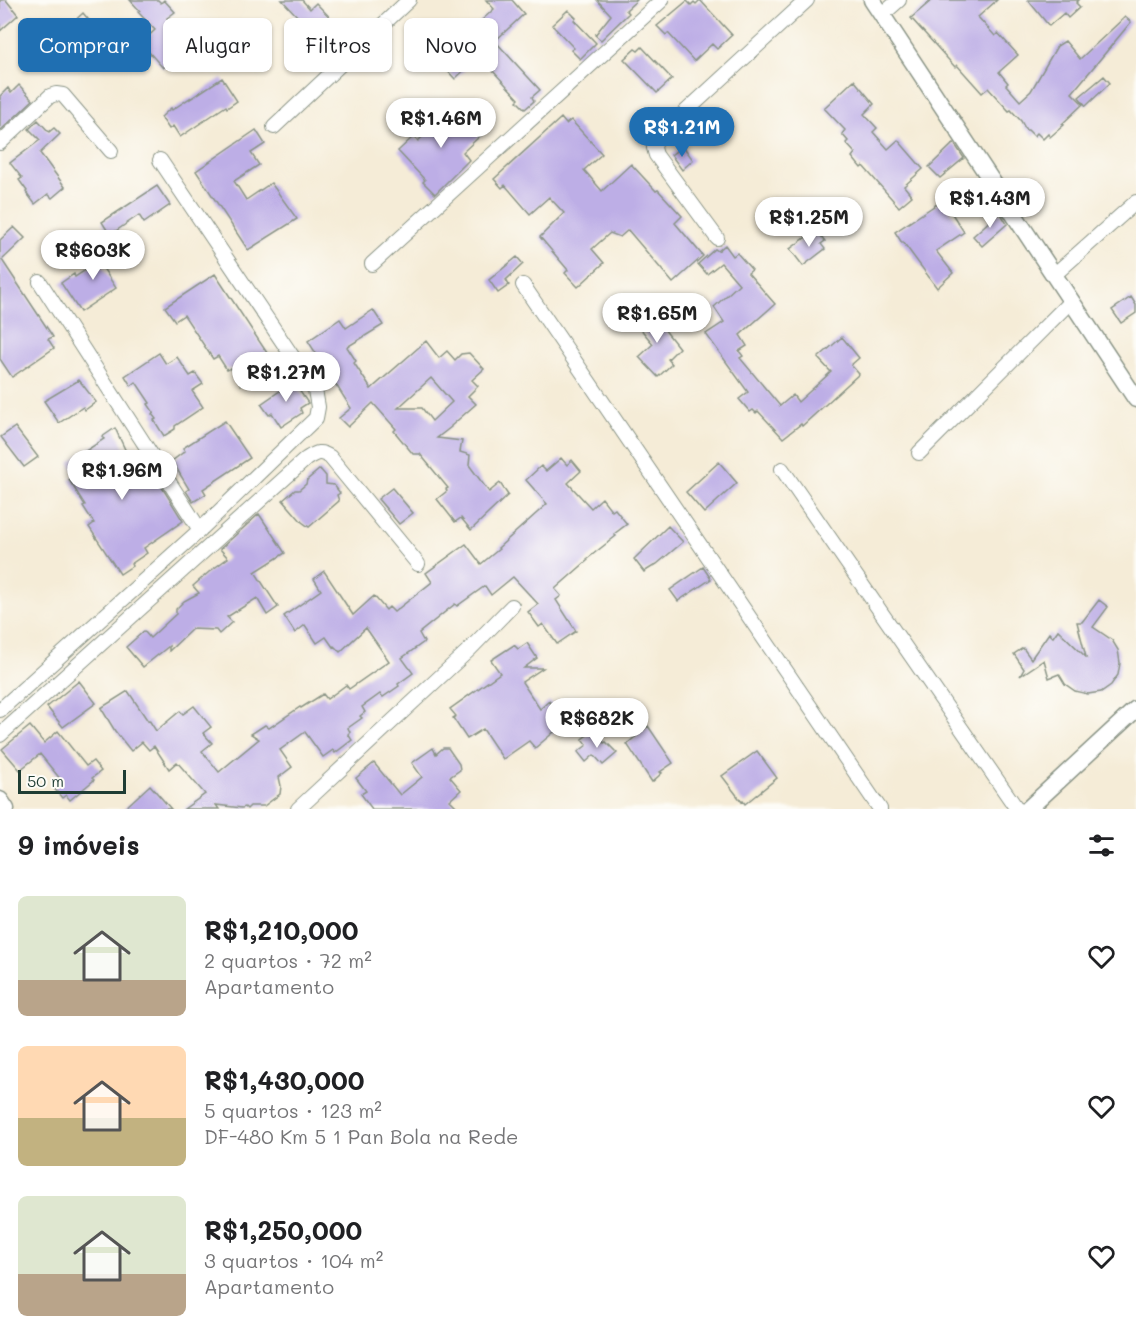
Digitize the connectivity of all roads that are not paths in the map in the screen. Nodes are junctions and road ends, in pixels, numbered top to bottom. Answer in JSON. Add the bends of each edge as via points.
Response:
{"nodes":[{"id":1,"x":409,"y":0,"type":"edge"},
{"id":2,"x":662,"y":0,"type":"edge"},
{"id":3,"x":807,"y":0,"type":"edge"},
{"id":4,"x":872,"y":0,"type":"edge"},
{"id":5,"x":899,"y":0,"type":"edge"},
{"id":6,"x":882,"y":15,"type":"junction"},
{"id":7,"x":274,"y":127,"type":"dead end"},
{"id":8,"x":0,"y":143,"type":"edge"},
{"id":9,"x":111,"y":151,"type":"dead end"},
{"id":10,"x":160,"y":160,"type":"dead end"},
{"id":11,"x":1136,"y":202,"type":"edge"},
{"id":12,"x":717,"y":238,"type":"dead end"},
{"id":13,"x":372,"y":264,"type":"dead end"},
{"id":14,"x":1054,"y":275,"type":"junction"},
{"id":15,"x":40,"y":282,"type":"dead end"},
{"id":16,"x":523,"y":285,"type":"dead end"},
{"id":17,"x":1071,"y":302,"type":"junction"},
{"id":18,"x":1136,"y":399,"type":"edge"},
{"id":19,"x":919,"y":453,"type":"dead end"},
{"id":20,"x":782,"y":469,"type":"dead end"},
{"id":21,"x":200,"y":530,"type":"junction"},
{"id":22,"x":418,"y":564,"type":"dead end"},
{"id":23,"x":512,"y":606,"type":"dead end"},
{"id":24,"x":1136,"y":709,"type":"edge"},
{"id":25,"x":0,"y":710,"type":"edge"},
{"id":26,"x":0,"y":735,"type":"edge"},
{"id":27,"x":0,"y":800,"type":"edge"},
{"id":28,"x":6,"y":809,"type":"edge"},
{"id":29,"x":298,"y":809,"type":"edge"},
{"id":30,"x":880,"y":809,"type":"edge"},
{"id":31,"x":1017,"y":809,"type":"edge"},
{"id":32,"x":1028,"y":809,"type":"edge"}],
"edges":[{"from":1,"to":7,"type":"street"},
{"from":2,"to":13,"type":"street"},
{"from":3,"to":12,"type":"street","via":[[656,140],[656,155]]},
{"from":4,"to":6,"type":"street"},
{"from":5,"to":6,"type":"street"},
{"from":6,"to":14,"type":"street"},
{"from":8,"to":9,"type":"street","via":[[56,94],[63,95]]},
{"from":10,"to":21,"type":"street","via":[[315,390],[318,407],[316,418]]},
{"from":11,"to":14,"type":"street"},
{"from":14,"to":17,"type":"street"},
{"from":15,"to":21,"type":"street"},
{"from":16,"to":30,"type":"street"},
{"from":17,"to":18,"type":"street"},
{"from":17,"to":19,"type":"street"},
{"from":20,"to":31,"type":"street"},
{"from":21,"to":25,"type":"street"},
{"from":22,"to":26,"type":"street","via":[[330,457],[316,453]]},
{"from":23,"to":29,"type":"street"},
{"from":24,"to":32,"type":"street"},
{"from":27,"to":28,"type":"street"}]}
